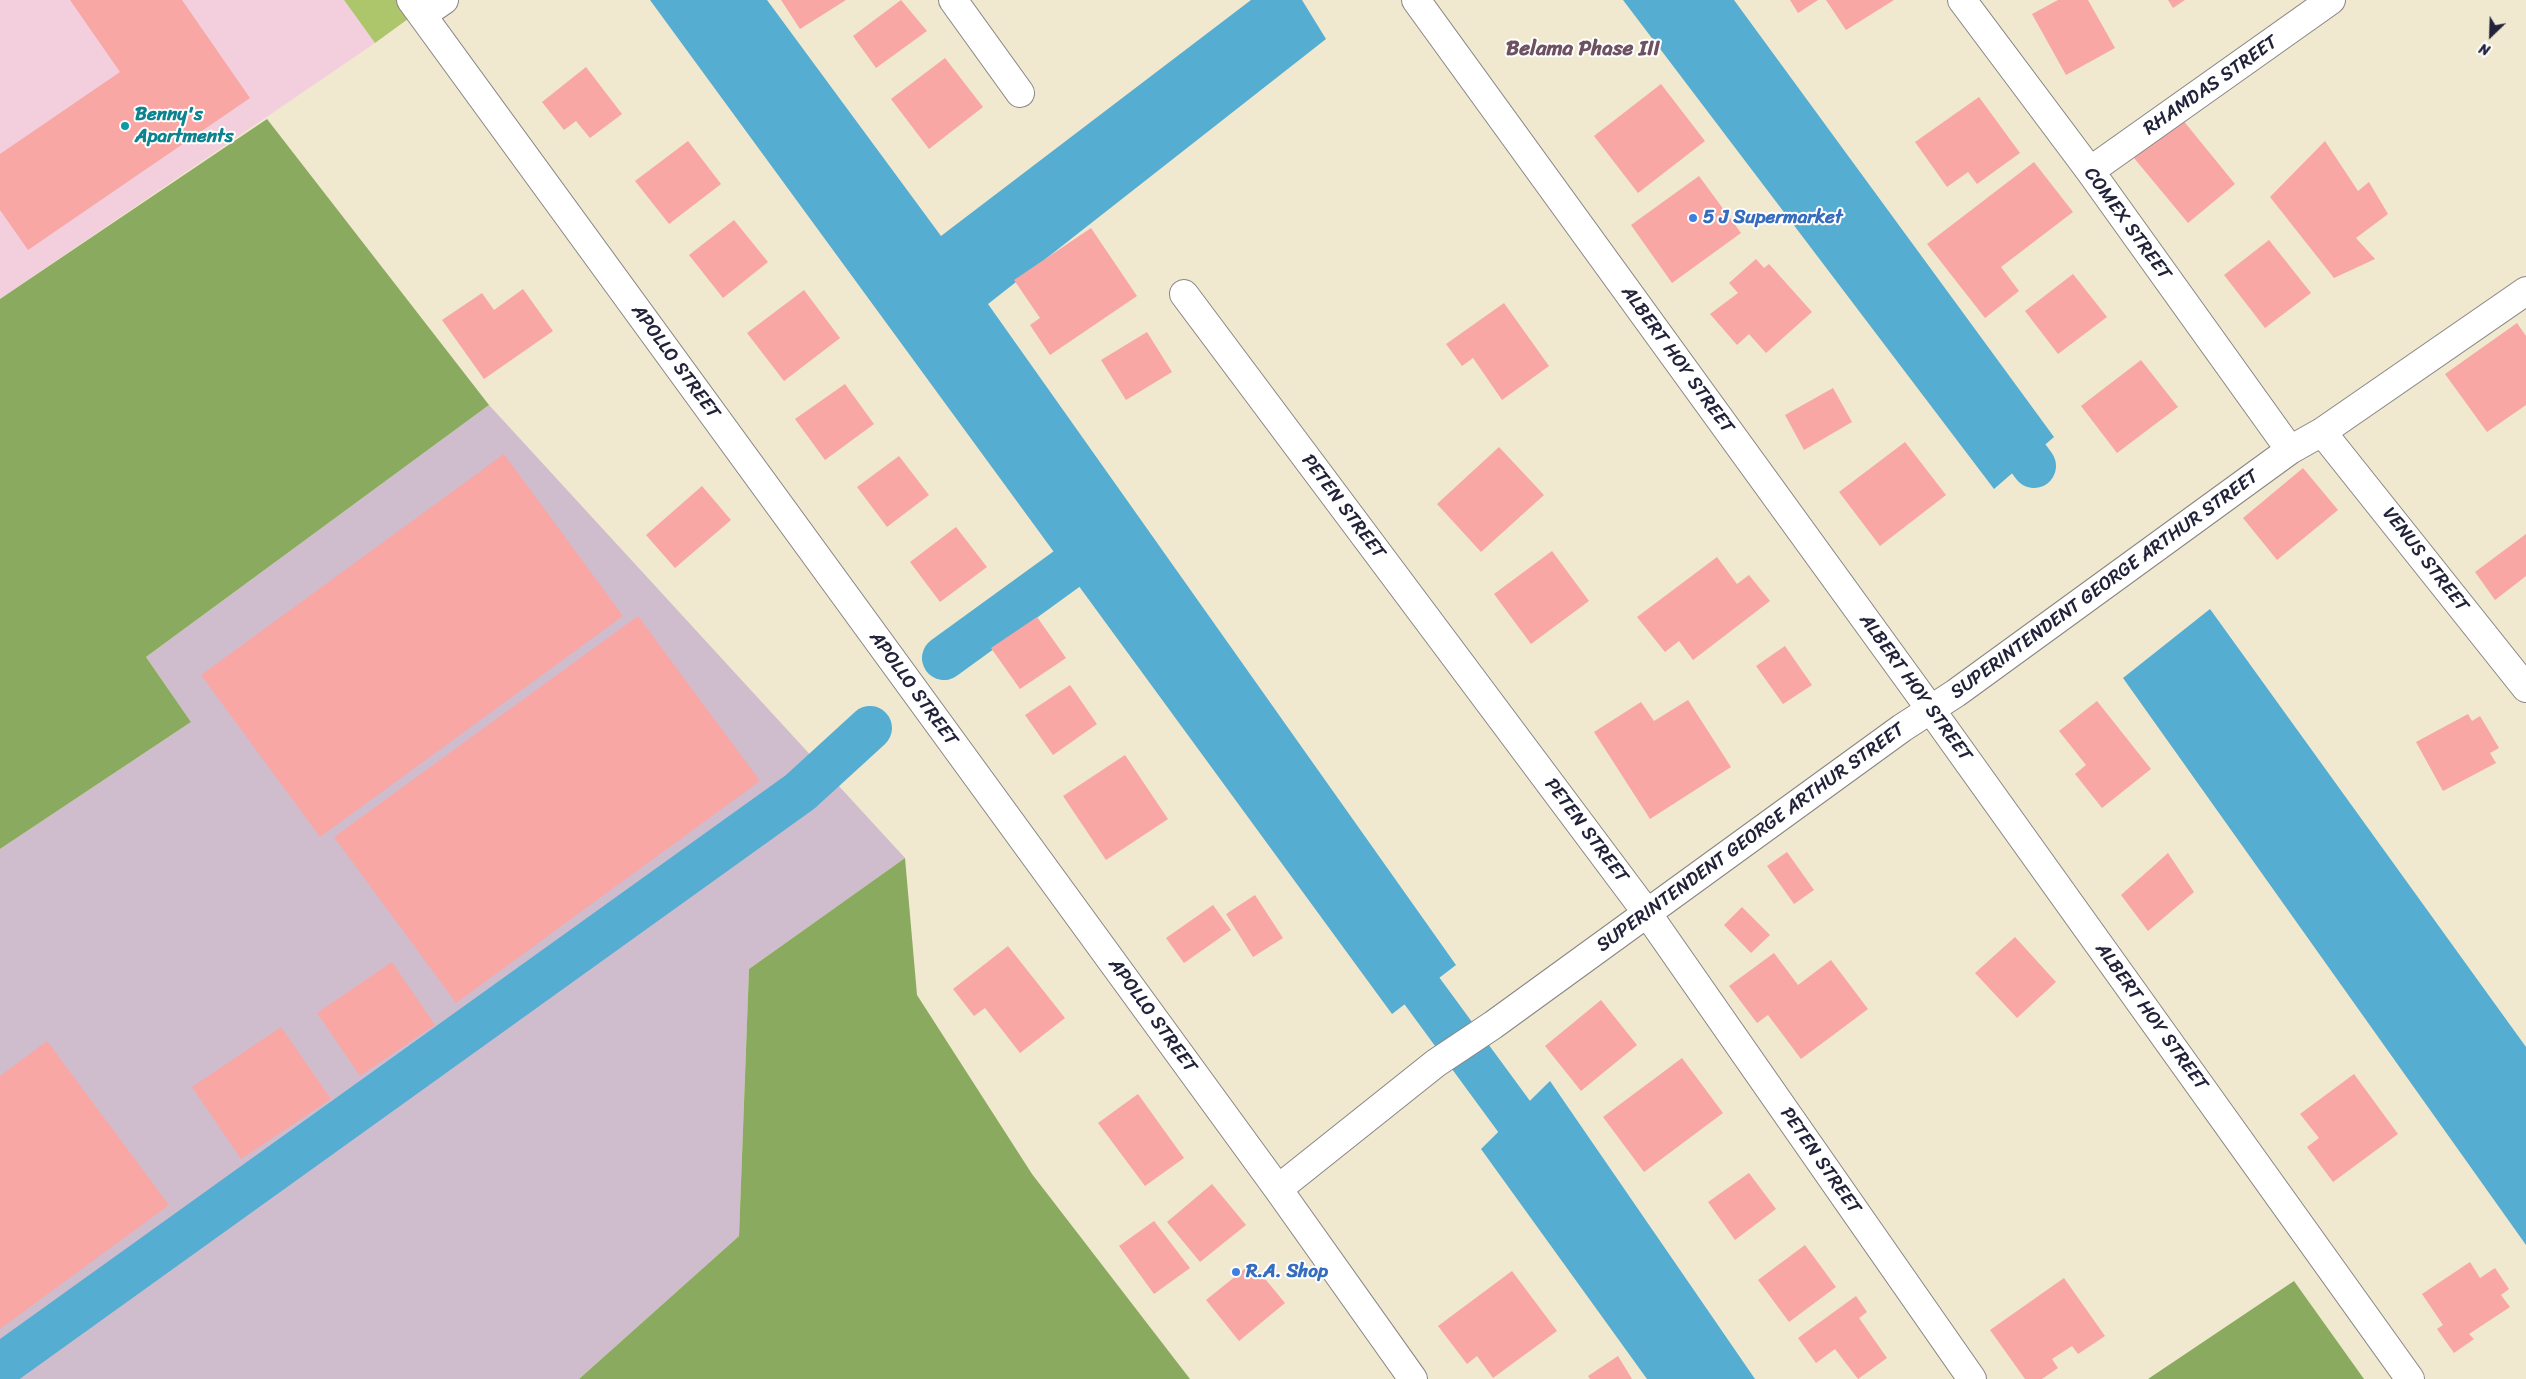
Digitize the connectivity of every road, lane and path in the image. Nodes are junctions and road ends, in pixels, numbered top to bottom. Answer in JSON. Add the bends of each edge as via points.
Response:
{"nodes":[{"id":1,"x":953,"y":0,"type":"edge"},
{"id":2,"x":1416,"y":0,"type":"edge"},
{"id":3,"x":1962,"y":0,"type":"edge"},
{"id":4,"x":2331,"y":0,"type":"edge"},
{"id":5,"x":426,"y":5,"type":"edge"},
{"id":6,"x":1020,"y":93,"type":"dead end"},
{"id":7,"x":2090,"y":171,"type":"junction"},
{"id":8,"x":2526,"y":290,"type":"edge"},
{"id":9,"x":1184,"y":294,"type":"dead end"},
{"id":10,"x":2322,"y":432,"type":"junction"},
{"id":11,"x":2290,"y":450,"type":"junction"},
{"id":12,"x":2526,"y":688,"type":"edge"},
{"id":13,"x":1931,"y":710,"type":"junction"},
{"id":14,"x":1647,"y":913,"type":"junction"},
{"id":15,"x":1278,"y":1189,"type":"junction"},
{"id":16,"x":1413,"y":1379,"type":"edge"},
{"id":17,"x":1972,"y":1379,"type":"edge"},
{"id":18,"x":2410,"y":1379,"type":"edge"}],
"edges":[{"from":1,"to":6,"type":"street"},
{"from":2,"to":13,"type":"street","name":"ALBERT HOY STREET"},
{"from":3,"to":7,"type":"street","name":"COMEX STREET"},
{"from":4,"to":7,"type":"street","name":"RHAMDAS STREET"},
{"from":5,"to":15,"type":"street","name":"APOLLO STREET"},
{"from":7,"to":11,"type":"street","name":"COMEX STREET"},
{"from":8,"to":10,"type":"street","name":"SUPERINTENDENT GEORGE ARTHUR STREET"},
{"from":9,"to":14,"type":"street","name":"PETEN STREET"},
{"from":10,"to":11,"type":"street","name":"SUPERINTENDENT GEORGE ARTHUR STREET"},
{"from":10,"to":12,"type":"street","name":"VENUS STREET"},
{"from":11,"to":13,"type":"street","name":"SUPERINTENDENT GEORGE ARTHUR STREET"},
{"from":13,"to":14,"type":"street","name":"SUPERINTENDENT GEORGE ARTHUR STREET"},
{"from":13,"to":18,"type":"street","name":"ALBERT HOY STREET"},
{"from":14,"to":15,"type":"street","name":"SUPERINTENDENT GEORGE ARTHUR STREET","via":[[1493,1025],[1436,1062]]},
{"from":14,"to":17,"type":"street","name":"PETEN STREET"},
{"from":15,"to":16,"type":"street","name":"APOLLO STREET"}]}
